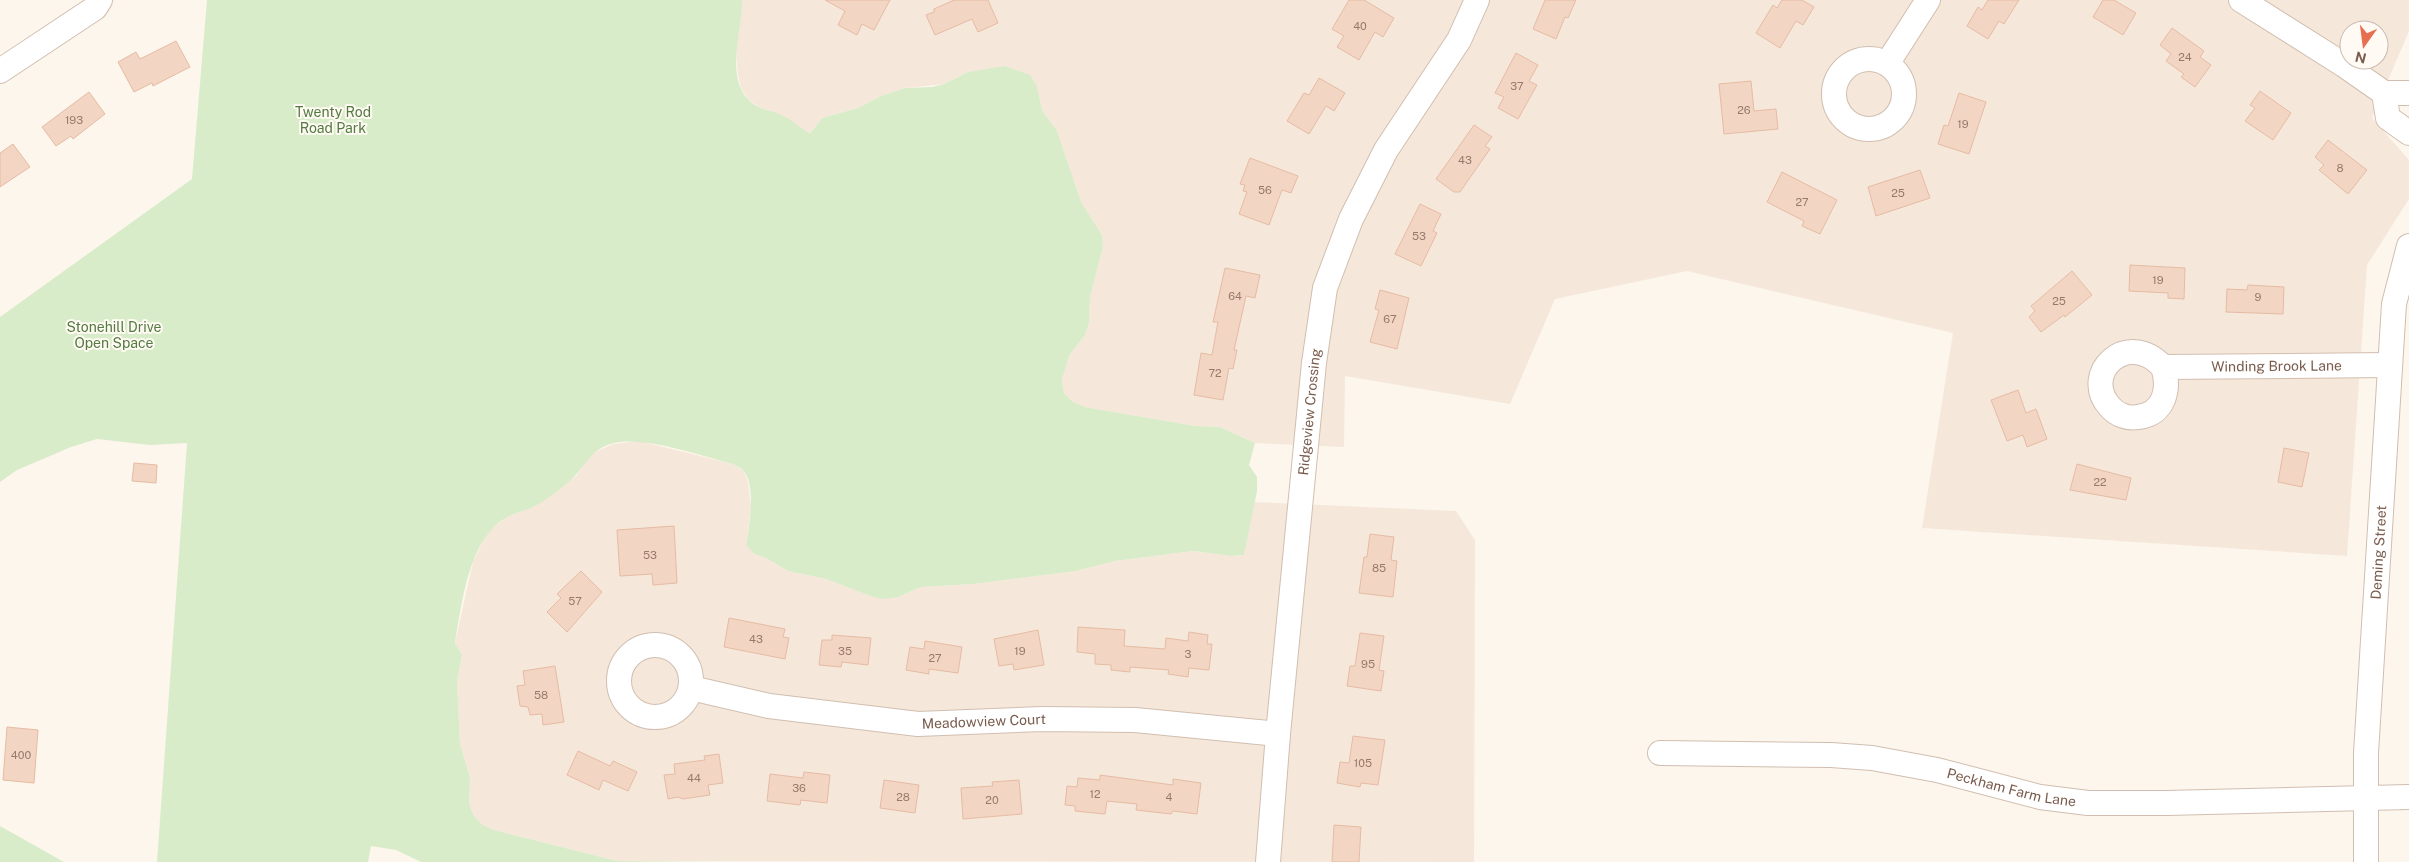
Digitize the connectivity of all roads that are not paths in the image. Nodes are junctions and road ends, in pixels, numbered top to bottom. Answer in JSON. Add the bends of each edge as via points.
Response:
{"nodes":[{"id":1,"x":100,"y":0,"type":"edge"},
{"id":2,"x":1478,"y":0,"type":"edge"},
{"id":3,"x":1928,"y":0,"type":"edge"},
{"id":4,"x":2242,"y":0,"type":"edge"},
{"id":5,"x":1887,"y":64,"type":"dead end"},
{"id":6,"x":0,"y":71,"type":"edge"},
{"id":7,"x":2384,"y":93,"type":"junction"},
{"id":8,"x":2409,"y":93,"type":"edge"},
{"id":9,"x":2409,"y":133,"type":"edge"},
{"id":10,"x":2409,"y":246,"type":"edge"},
{"id":11,"x":2390,"y":365,"type":"junction"},
{"id":12,"x":2163,"y":367,"type":"dead end"},
{"id":13,"x":691,"y":688,"type":"dead end"},
{"id":14,"x":1278,"y":734,"type":"junction"},
{"id":15,"x":1660,"y":753,"type":"dead end"},
{"id":16,"x":2409,"y":797,"type":"edge"},
{"id":17,"x":2366,"y":798,"type":"junction"},
{"id":18,"x":1268,"y":862,"type":"edge"},
{"id":19,"x":2366,"y":862,"type":"edge"}],
"edges":[{"from":1,"to":6,"type":"street","via":[[95,8]]},
{"from":2,"to":14,"type":"street","name":"Ridgeview Crossing","via":[[1459,40],[1386,150],[1351,219],[1325,288],[1314,363]]},
{"from":3,"to":5,"type":"street"},
{"from":4,"to":7,"type":"street"},
{"from":7,"to":8,"type":"street"},
{"from":7,"to":9,"type":"street","via":[[2388,118]]},
{"from":10,"to":11,"type":"street","name":"Deming Street","via":[[2394,304]]},
{"from":11,"to":12,"type":"street","name":"Winding Brook Lane"},
{"from":11,"to":17,"type":"street","name":"Deming Street"},
{"from":13,"to":14,"type":"street","name":"Meadowview Court","via":[[769,706],[918,724],[1042,719],[1135,720]]},
{"from":14,"to":18,"type":"street","name":"Ridgeview Crossing"},
{"from":15,"to":17,"type":"street","name":"Peckham Farm Lane","via":[[1872,758],[1936,770],[2040,797],[2088,803]]},
{"from":16,"to":17,"type":"street","name":"Peckham Farm Lane"},
{"from":17,"to":19,"type":"street","name":"Deming Street"}]}
